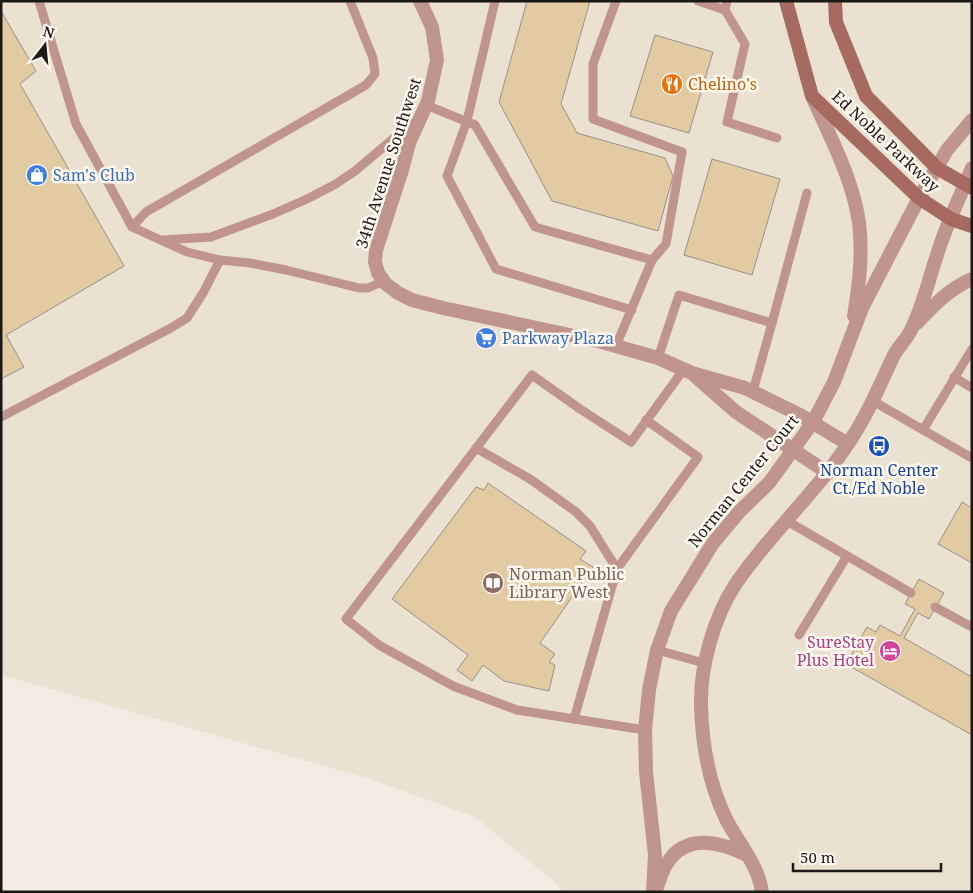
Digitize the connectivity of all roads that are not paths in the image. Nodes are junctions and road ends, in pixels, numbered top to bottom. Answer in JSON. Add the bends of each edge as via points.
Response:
{"nodes":[{"id":1,"x":39,"y":1,"type":"edge"},
{"id":2,"x":350,"y":1,"type":"edge"},
{"id":3,"x":420,"y":1,"type":"edge"},
{"id":4,"x":495,"y":1,"type":"edge"},
{"id":5,"x":616,"y":1,"type":"edge"},
{"id":6,"x":698,"y":1,"type":"edge"},
{"id":7,"x":786,"y":1,"type":"edge"},
{"id":8,"x":835,"y":1,"type":"edge"},
{"id":9,"x":726,"y":6,"type":"edge"},
{"id":10,"x":812,"y":96,"type":"junction"},
{"id":11,"x":426,"y":105,"type":"junction"},
{"id":12,"x":419,"y":120,"type":"junction"},
{"id":13,"x":972,"y":120,"type":"edge"},
{"id":14,"x":467,"y":122,"type":"junction"},
{"id":15,"x":777,"y":138,"type":"dead end"},
{"id":16,"x":937,"y":168,"type":"junction"},
{"id":17,"x":972,"y":168,"type":"edge"},
{"id":18,"x":968,"y":187,"type":"edge"},
{"id":19,"x":807,"y":193,"type":"dead end"},
{"id":20,"x":919,"y":198,"type":"junction"},
{"id":21,"x":951,"y":219,"type":"junction"},
{"id":22,"x":972,"y":226,"type":"edge"},
{"id":23,"x":132,"y":227,"type":"junction"},
{"id":24,"x":159,"y":240,"type":"junction"},
{"id":25,"x":220,"y":260,"type":"junction"},
{"id":26,"x":652,"y":260,"type":"junction"},
{"id":27,"x":972,"y":279,"type":"edge"},
{"id":28,"x":384,"y":281,"type":"junction"},
{"id":29,"x":632,"y":310,"type":"junction"},
{"id":30,"x":772,"y":324,"type":"junction"},
{"id":31,"x":912,"y":329,"type":"junction"},
{"id":32,"x":848,"y":345,"type":"junction"},
{"id":33,"x":616,"y":346,"type":"junction"},
{"id":34,"x":972,"y":349,"type":"edge"},
{"id":35,"x":658,"y":358,"type":"junction"},
{"id":36,"x":688,"y":371,"type":"junction"},
{"id":37,"x":954,"y":378,"type":"junction"},
{"id":38,"x":972,"y":388,"type":"edge"},
{"id":39,"x":753,"y":391,"type":"junction"},
{"id":40,"x":873,"y":401,"type":"junction"},
{"id":41,"x":1,"y":417,"type":"edge"},
{"id":42,"x":646,"y":420,"type":"junction"},
{"id":43,"x":813,"y":422,"type":"junction"},
{"id":44,"x":923,"y":430,"type":"junction"},
{"id":45,"x":848,"y":444,"type":"junction"},
{"id":46,"x":476,"y":448,"type":"junction"},
{"id":47,"x":793,"y":450,"type":"junction"},
{"id":48,"x":972,"y":458,"type":"edge"},
{"id":49,"x":828,"y":473,"type":"junction"},
{"id":50,"x":787,"y":521,"type":"junction"},
{"id":51,"x":847,"y":556,"type":"junction"},
{"id":52,"x":617,"y":569,"type":"junction"},
{"id":53,"x":911,"y":593,"type":"dead end"},
{"id":54,"x":935,"y":607,"type":"dead end"},
{"id":55,"x":972,"y":627,"type":"edge"},
{"id":56,"x":799,"y":635,"type":"dead end"},
{"id":57,"x":657,"y":650,"type":"junction"},
{"id":58,"x":704,"y":663,"type":"junction"},
{"id":59,"x":574,"y":719,"type":"junction"},
{"id":60,"x":645,"y":730,"type":"junction"},
{"id":61,"x":748,"y":856,"type":"junction"},
{"id":62,"x":654,"y":892,"type":"edge"},
{"id":63,"x":762,"y":892,"type":"edge"}],
"edges":[{"from":1,"to":23,"type":"lane","via":[[76,124]]},
{"from":2,"to":23,"type":"lane","via":[[373,58],[375,74],[366,85],[146,212]]},
{"from":3,"to":11,"type":"street","name":"34th Avenue Southwest","via":[[432,27],[437,60]]},
{"from":4,"to":14,"type":"lane"},
{"from":5,"to":26,"type":"lane","via":[[592,64],[593,119],[682,152],[666,244]]},
{"from":6,"to":9,"type":"lane"},
{"from":7,"to":10,"type":"main road","name":"Ed Noble Parkway"},
{"from":8,"to":16,"type":"main road","name":"Ed Noble Parkway","via":[[836,22],[866,96]]},
{"from":9,"to":15,"type":"lane","via":[[745,44],[728,122]]},
{"from":10,"to":20,"type":"main road","name":"Ed Noble Parkway"},
{"from":10,"to":32,"type":"street","via":[[841,162],[859,222],[858,291]]},
{"from":11,"to":12,"type":"street","name":"34th Avenue Southwest"},
{"from":11,"to":14,"type":"lane"},
{"from":12,"to":24,"type":"lane","via":[[356,171],[308,199],[211,237]]},
{"from":12,"to":28,"type":"street","name":"34th Avenue Southwest","via":[[376,250],[378,274]]},
{"from":13,"to":16,"type":"street","name":"Norman Center Court","via":[[947,150]]},
{"from":14,"to":26,"type":"lane","via":[[475,125],[535,226]]},
{"from":14,"to":29,"type":"lane","via":[[447,176],[496,269]]},
{"from":16,"to":18,"type":"main road","name":"Ed Noble Parkway"},
{"from":16,"to":20,"type":"street","name":"Norman Center Court"},
{"from":17,"to":18,"type":"street"},
{"from":18,"to":21,"type":"street"},
{"from":19,"to":30,"type":"lane"},
{"from":20,"to":21,"type":"main road","name":"Ed Noble Parkway"},
{"from":20,"to":32,"type":"street","name":"Norman Center Court","via":[[862,308]]},
{"from":21,"to":22,"type":"main road","name":"Ed Noble Parkway"},
{"from":21,"to":31,"type":"street"},
{"from":23,"to":24,"type":"lane"},
{"from":24,"to":25,"type":"lane"},
{"from":25,"to":28,"type":"lane","via":[[250,262],[358,288],[368,288]]},
{"from":25,"to":41,"type":"lane","via":[[187,318]]},
{"from":26,"to":29,"type":"lane"},
{"from":27,"to":31,"type":"street","via":[[932,306]]},
{"from":28,"to":33,"type":"street","via":[[398,294],[412,300]]},
{"from":29,"to":33,"type":"lane"},
{"from":30,"to":35,"type":"lane","via":[[679,295]]},
{"from":30,"to":39,"type":"lane"},
{"from":31,"to":40,"type":"street","via":[[895,354]]},
{"from":32,"to":43,"type":"street","name":"Norman Center Court","via":[[834,382]]},
{"from":33,"to":35,"type":"street"},
{"from":34,"to":37,"type":"lane"},
{"from":35,"to":36,"type":"street"},
{"from":36,"to":39,"type":"street"},
{"from":36,"to":42,"type":"lane"},
{"from":36,"to":47,"type":"street","via":[[736,412]]},
{"from":37,"to":38,"type":"lane"},
{"from":37,"to":44,"type":"lane"},
{"from":39,"to":43,"type":"street"},
{"from":40,"to":44,"type":"lane"},
{"from":40,"to":45,"type":"street"},
{"from":42,"to":46,"type":"lane","via":[[631,442],[532,375]]},
{"from":42,"to":52,"type":"lane","via":[[698,457]]},
{"from":43,"to":45,"type":"street"},
{"from":43,"to":47,"type":"street","name":"Norman Center Court"},
{"from":44,"to":48,"type":"lane"},
{"from":45,"to":49,"type":"street"},
{"from":46,"to":52,"type":"lane","via":[[530,478],[576,512],[590,526]]},
{"from":46,"to":59,"type":"lane","via":[[346,619],[379,645],[453,686],[517,710]]},
{"from":47,"to":49,"type":"street"},
{"from":47,"to":57,"type":"street","name":"Norman Center Court","via":[[768,483],[713,543],[671,611]]},
{"from":49,"to":50,"type":"street"},
{"from":50,"to":51,"type":"lane"},
{"from":50,"to":58,"type":"street","via":[[734,587],[717,622]]},
{"from":51,"to":53,"type":"lane"},
{"from":51,"to":56,"type":"lane"},
{"from":52,"to":59,"type":"lane"},
{"from":54,"to":55,"type":"lane"},
{"from":57,"to":58,"type":"lane"},
{"from":57,"to":60,"type":"street","name":"Norman Center Court"},
{"from":58,"to":61,"type":"street","via":[[700,703],[703,744],[726,820]]},
{"from":59,"to":60,"type":"lane"},
{"from":60,"to":62,"type":"street","name":"Norman Center Court","via":[[655,855]]},
{"from":61,"to":62,"type":"street","via":[[716,843],[690,844],[678,851],[667,864]]},
{"from":61,"to":63,"type":"street","via":[[755,866]]}]}
